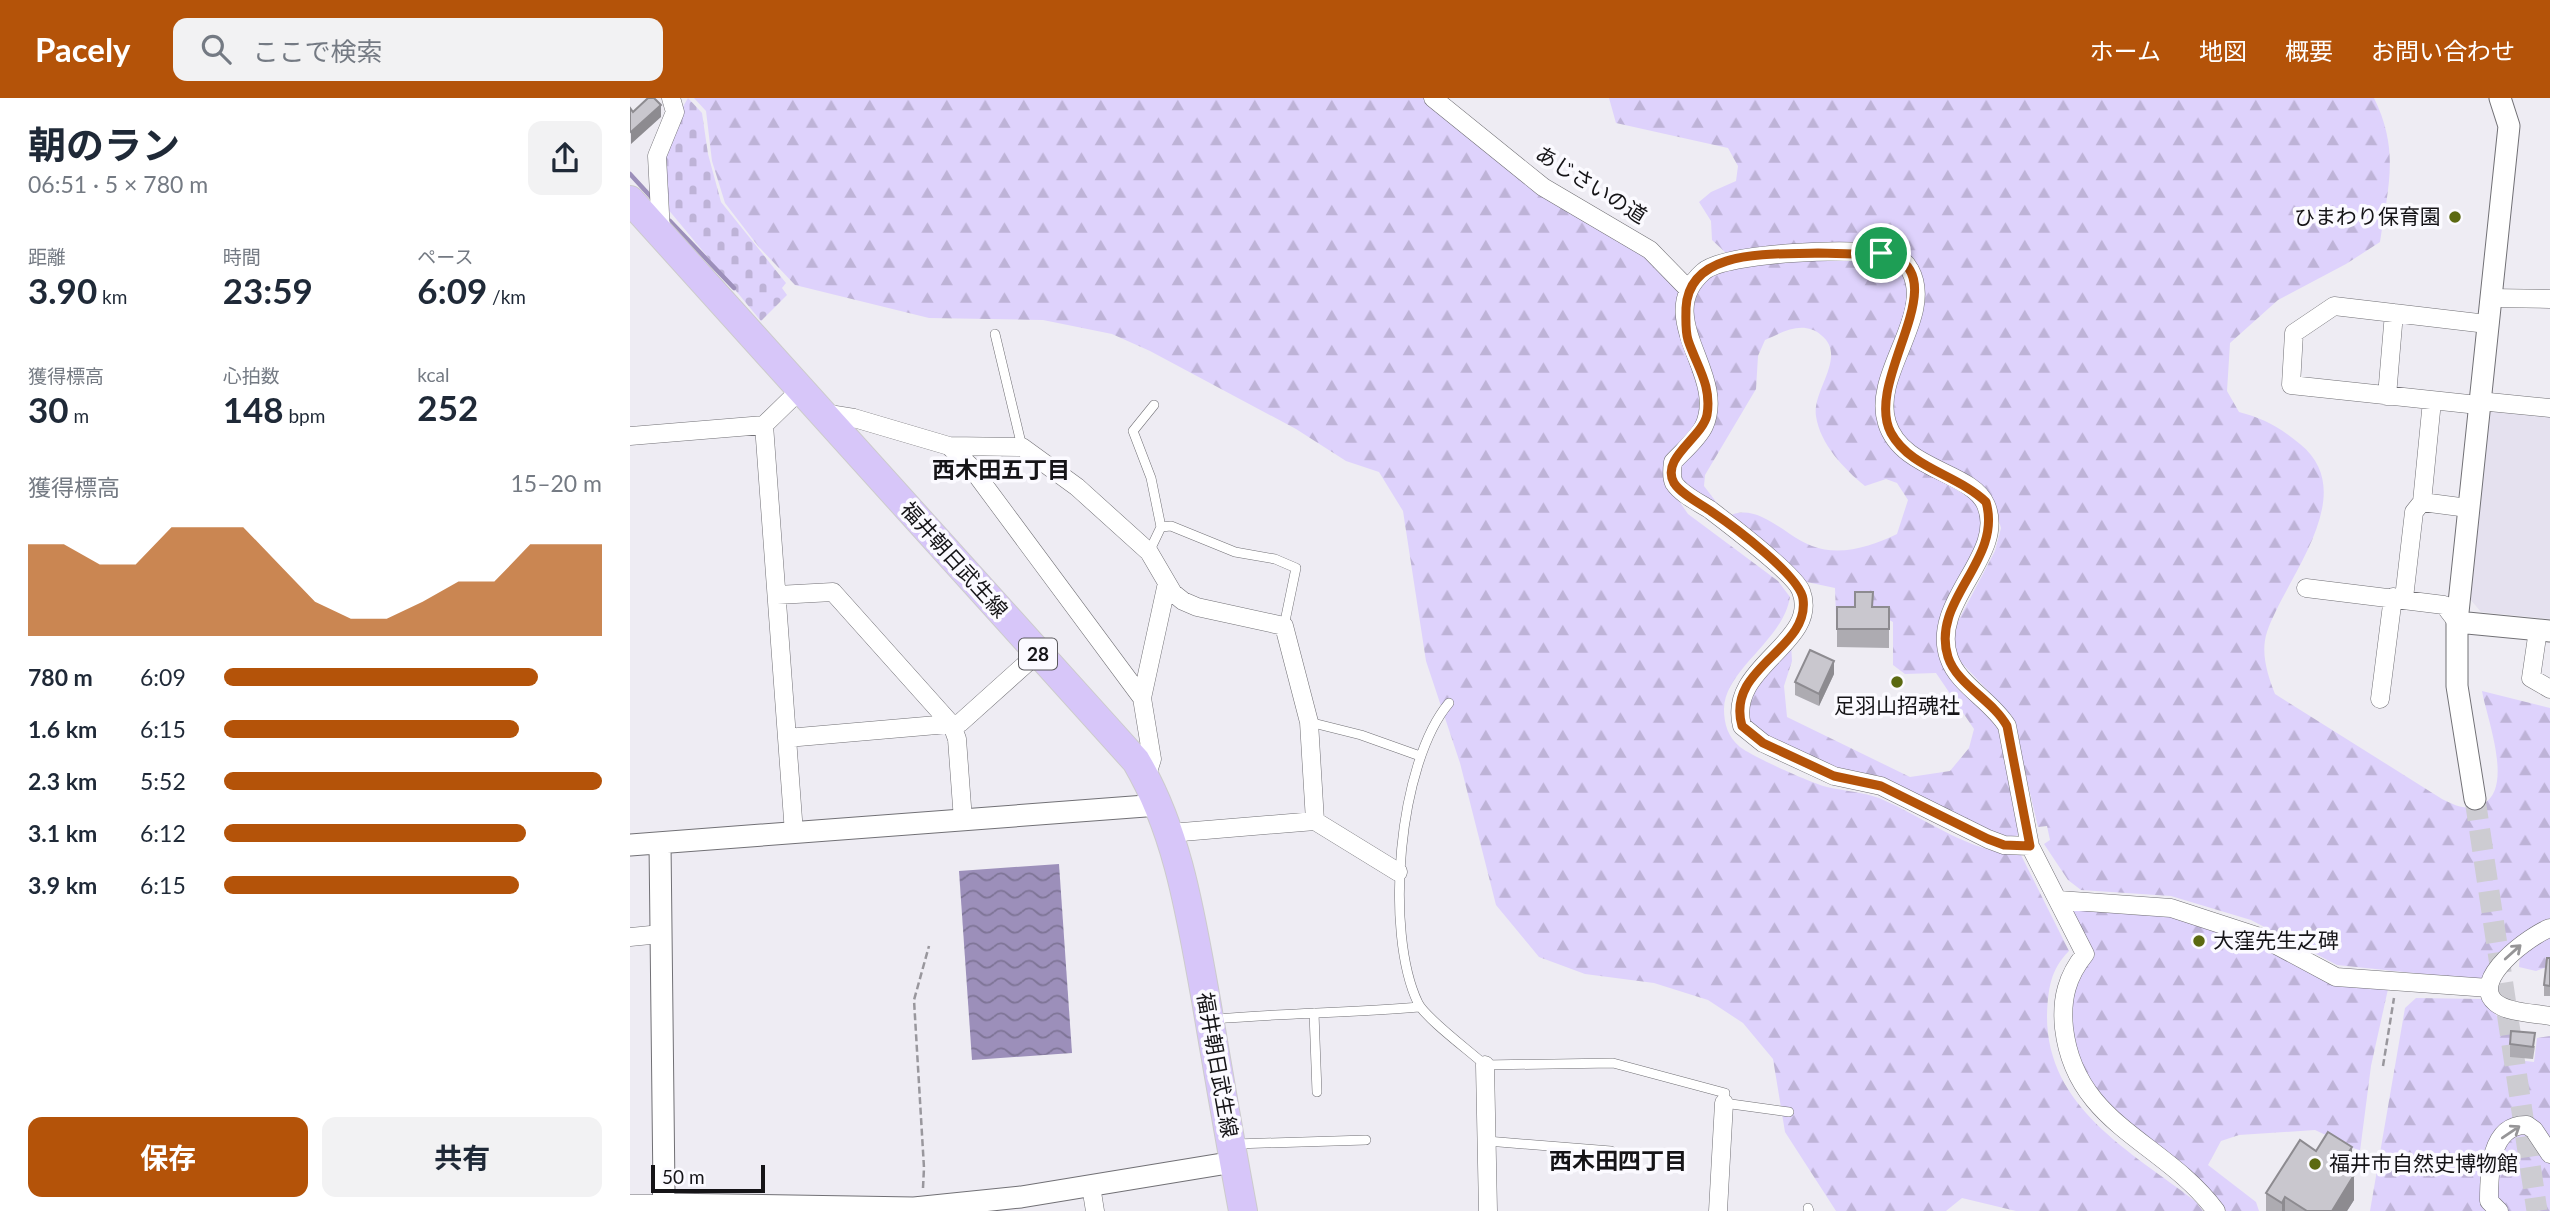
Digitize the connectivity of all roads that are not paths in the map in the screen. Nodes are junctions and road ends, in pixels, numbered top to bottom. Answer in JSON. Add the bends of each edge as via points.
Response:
{"nodes":[{"id":1,"x":671,"y":98,"type":"edge"},
{"id":2,"x":1433,"y":98,"type":"edge"},
{"id":3,"x":2500,"y":98,"type":"edge"},
{"id":4,"x":630,"y":200,"type":"edge"},
{"id":5,"x":661,"y":233,"type":"junction"},
{"id":6,"x":1688,"y":289,"type":"junction"},
{"id":7,"x":2490,"y":298,"type":"junction"},
{"id":8,"x":2550,"y":299,"type":"edge"},
{"id":9,"x":2394,"y":313,"type":"junction"},
{"id":10,"x":2487,"y":324,"type":"junction"},
{"id":11,"x":995,"y":334,"type":"dead end"},
{"id":12,"x":799,"y":391,"type":"junction"},
{"id":13,"x":2387,"y":396,"type":"junction"},
{"id":14,"x":2432,"y":401,"type":"junction"},
{"id":15,"x":2478,"y":403,"type":"junction"},
{"id":16,"x":1154,"y":405,"type":"dead end"},
{"id":17,"x":2550,"y":408,"type":"edge"},
{"id":18,"x":819,"y":412,"type":"junction"},
{"id":19,"x":764,"y":425,"type":"junction"},
{"id":20,"x":630,"y":436,"type":"edge"},
{"id":21,"x":949,"y":446,"type":"junction"},
{"id":22,"x":1022,"y":447,"type":"junction"},
{"id":23,"x":2423,"y":502,"type":"junction"},
{"id":24,"x":2468,"y":508,"type":"junction"},
{"id":25,"x":1161,"y":527,"type":"junction"},
{"id":26,"x":1149,"y":552,"type":"junction"},
{"id":27,"x":1167,"y":583,"type":"junction"},
{"id":28,"x":2306,"y":588,"type":"dead end"},
{"id":29,"x":777,"y":595,"type":"junction"},
{"id":30,"x":2398,"y":598,"type":"junction"},
{"id":31,"x":2457,"y":622,"type":"junction"},
{"id":32,"x":1284,"y":626,"type":"junction"},
{"id":33,"x":2544,"y":631,"type":"edge"},
{"id":34,"x":1038,"y":653,"type":"junction"},
{"id":35,"x":2550,"y":689,"type":"edge"},
{"id":36,"x":1142,"y":698,"type":"junction"},
{"id":37,"x":2379,"y":699,"type":"dead end"},
{"id":38,"x":1448,"y":703,"type":"dead end"},
{"id":39,"x":1309,"y":722,"type":"junction"},
{"id":40,"x":952,"y":725,"type":"junction"},
{"id":41,"x":788,"y":738,"type":"junction"},
{"id":42,"x":1420,"y":756,"type":"junction"},
{"id":43,"x":1146,"y":778,"type":"junction"},
{"id":44,"x":2475,"y":799,"type":"tunnel mouth"},
{"id":45,"x":1159,"y":805,"type":"junction"},
{"id":46,"x":963,"y":820,"type":"junction"},
{"id":47,"x":1315,"y":821,"type":"junction"},
{"id":48,"x":794,"y":833,"type":"junction"},
{"id":49,"x":1170,"y":833,"type":"junction"},
{"id":50,"x":660,"y":843,"type":"junction"},
{"id":51,"x":630,"y":845,"type":"edge"},
{"id":52,"x":2030,"y":846,"type":"junction"},
{"id":53,"x":1398,"y":872,"type":"junction"},
{"id":54,"x":2059,"y":900,"type":"junction"},
{"id":55,"x":2550,"y":928,"type":"edge"},
{"id":56,"x":661,"y":934,"type":"junction"},
{"id":57,"x":630,"y":937,"type":"edge"},
{"id":58,"x":2489,"y":988,"type":"junction"},
{"id":59,"x":1419,"y":1007,"type":"junction"},
{"id":60,"x":1314,"y":1013,"type":"junction"},
{"id":61,"x":2550,"y":1016,"type":"edge"},
{"id":62,"x":1209,"y":1019,"type":"junction"},
{"id":63,"x":1485,"y":1065,"type":"junction"},
{"id":64,"x":1317,"y":1092,"type":"dead end"},
{"id":65,"x":1724,"y":1103,"type":"junction"},
{"id":66,"x":1789,"y":1112,"type":"dead end"},
{"id":67,"x":1366,"y":1140,"type":"dead end"},
{"id":68,"x":1487,"y":1141,"type":"junction"},
{"id":69,"x":1611,"y":1152,"type":"dead end"},
{"id":70,"x":1232,"y":1153,"type":"junction"},
{"id":71,"x":2550,"y":1154,"type":"edge"},
{"id":72,"x":1091,"y":1185,"type":"junction"},
{"id":73,"x":630,"y":1205,"type":"edge"},
{"id":74,"x":662,"y":1208,"type":"edge"},
{"id":75,"x":921,"y":1209,"type":"edge"},
{"id":76,"x":1095,"y":1211,"type":"edge"},
{"id":77,"x":1243,"y":1211,"type":"edge"},
{"id":78,"x":1488,"y":1211,"type":"edge"},
{"id":79,"x":1718,"y":1211,"type":"edge"},
{"id":80,"x":2216,"y":1211,"type":"edge"},
{"id":81,"x":2498,"y":1211,"type":"edge"}],
"edges":[{"from":1,"to":5,"type":"street","via":[[675,112],[657,156]]},
{"from":2,"to":6,"type":"street","name":"あじさいの道","via":[[1543,187],[1650,250]]},
{"from":3,"to":7,"type":"street","via":[[2509,125]]},
{"from":4,"to":5,"type":"main road","name":"福井朝日武生線","number":"28"},
{"from":5,"to":12,"type":"main road","name":"福井朝日武生線","number":"28"},
{"from":6,"to":52,"type":"street","via":[[1686,333],[1707,380],[1708,402],[1704,426],[1673,462],[1672,478],[1797,583],[1803,599],[1796,630],[1743,691],[1742,726],[1763,743],[1834,776],[1881,786],[2004,845]]},
{"from":6,"to":52,"type":"street","via":[[1716,264],[1769,256],[1881,253],[1901,259],[1909,268],[1914,284],[1912,314],[1885,389],[1886,421],[1907,453],[1986,502],[1990,533],[1947,621],[1946,648],[1954,669],[2007,726]]},
{"from":7,"to":8,"type":"street"},
{"from":7,"to":10,"type":"street"},
{"from":9,"to":10,"type":"street"},
{"from":9,"to":13,"type":"street"},
{"from":9,"to":13,"type":"street","via":[[2334,306],[2294,333],[2291,385]]},
{"from":10,"to":15,"type":"street"},
{"from":11,"to":22,"type":"lane"},
{"from":12,"to":18,"type":"main road","name":"福井朝日武生線","number":"28"},
{"from":12,"to":19,"type":"street"},
{"from":13,"to":14,"type":"street"},
{"from":14,"to":15,"type":"street"},
{"from":14,"to":23,"type":"street"},
{"from":15,"to":17,"type":"street"},
{"from":15,"to":24,"type":"street"},
{"from":16,"to":25,"type":"lane","via":[[1133,430]]},
{"from":18,"to":21,"type":"street"},
{"from":18,"to":34,"type":"main road","name":"福井朝日武生線","number":"28"},
{"from":19,"to":20,"type":"street"},
{"from":19,"to":29,"type":"street"},
{"from":21,"to":22,"type":"street"},
{"from":21,"to":36,"type":"street","via":[[970,466]]},
{"from":22,"to":26,"type":"street"},
{"from":23,"to":24,"type":"street"},
{"from":23,"to":30,"type":"street","via":[[2414,512]]},
{"from":24,"to":31,"type":"street"},
{"from":25,"to":26,"type":"lane"},
{"from":25,"to":32,"type":"lane","via":[[1178,527],[1236,552],[1296,568]]},
{"from":26,"to":27,"type":"street"},
{"from":27,"to":32,"type":"street","via":[[1183,601],[1197,607]]},
{"from":27,"to":36,"type":"street"},
{"from":28,"to":30,"type":"street"},
{"from":29,"to":40,"type":"street","via":[[833,592]]},
{"from":29,"to":41,"type":"street"},
{"from":30,"to":31,"type":"street","via":[[2444,605]]},
{"from":30,"to":37,"type":"street"},
{"from":31,"to":33,"type":"street"},
{"from":31,"to":44,"type":"street","via":[[2457,686]]},
{"from":32,"to":39,"type":"street"},
{"from":33,"to":35,"type":"street","via":[[2530,678]]},
{"from":34,"to":40,"type":"street","via":[[960,723]]},
{"from":34,"to":43,"type":"main road","name":"福井朝日武生線","number":"28","via":[[1136,761]]},
{"from":36,"to":43,"type":"street","via":[[1152,759]]},
{"from":38,"to":42,"type":"lane","via":[[1436,718]]},
{"from":39,"to":42,"type":"lane"},
{"from":39,"to":47,"type":"street"},
{"from":40,"to":41,"type":"street"},
{"from":40,"to":46,"type":"street"},
{"from":41,"to":48,"type":"street"},
{"from":42,"to":53,"type":"lane"},
{"from":43,"to":45,"type":"main road","name":"福井朝日武生線","number":"28"},
{"from":45,"to":46,"type":"street"},
{"from":45,"to":49,"type":"main road","name":"福井朝日武生線","number":"28"},
{"from":46,"to":48,"type":"street"},
{"from":47,"to":49,"type":"street"},
{"from":47,"to":53,"type":"street"},
{"from":48,"to":50,"type":"street"},
{"from":49,"to":62,"type":"main road","name":"福井朝日武生線","number":"28","via":[[1191,916]]},
{"from":50,"to":51,"type":"street"},
{"from":50,"to":56,"type":"street"},
{"from":52,"to":54,"type":"street"},
{"from":53,"to":59,"type":"lane","via":[[1404,954]]},
{"from":54,"to":58,"type":"street","via":[[2171,908],[2263,938],[2336,977]]},
{"from":54,"to":80,"type":"street","via":[[2085,954],[2067,983],[2063,1017],[2068,1055],[2084,1091],[2102,1113],[2156,1153]]},
{"from":58,"to":55,"type":"street","one_way":true,"via":[[2505,960]]},
{"from":56,"to":57,"type":"street"},
{"from":56,"to":74,"type":"street"},
{"from":58,"to":61,"type":"street","via":[[2490,996],[2501,1006]]},
{"from":59,"to":60,"type":"lane"},
{"from":59,"to":63,"type":"lane"},
{"from":60,"to":62,"type":"lane"},
{"from":60,"to":64,"type":"lane"},
{"from":62,"to":70,"type":"main road","name":"福井朝日武生線","number":"28"},
{"from":63,"to":65,"type":"lane","via":[[1613,1063],[1725,1093]]},
{"from":63,"to":68,"type":"street"},
{"from":65,"to":66,"type":"lane"},
{"from":65,"to":79,"type":"street"},
{"from":67,"to":70,"type":"lane"},
{"from":68,"to":69,"type":"lane"},
{"from":68,"to":78,"type":"street"},
{"from":70,"to":72,"type":"street"},
{"from":70,"to":77,"type":"main road","name":"福井朝日武生線","number":"28"},
{"from":81,"to":71,"type":"street","one_way":true,"via":[[2488,1201],[2488,1169],[2503,1136],[2526,1125]]},
{"from":72,"to":75,"type":"street"},
{"from":72,"to":76,"type":"street"},
{"from":73,"to":74,"type":"street"},
{"from":74,"to":75,"type":"street"}]}
